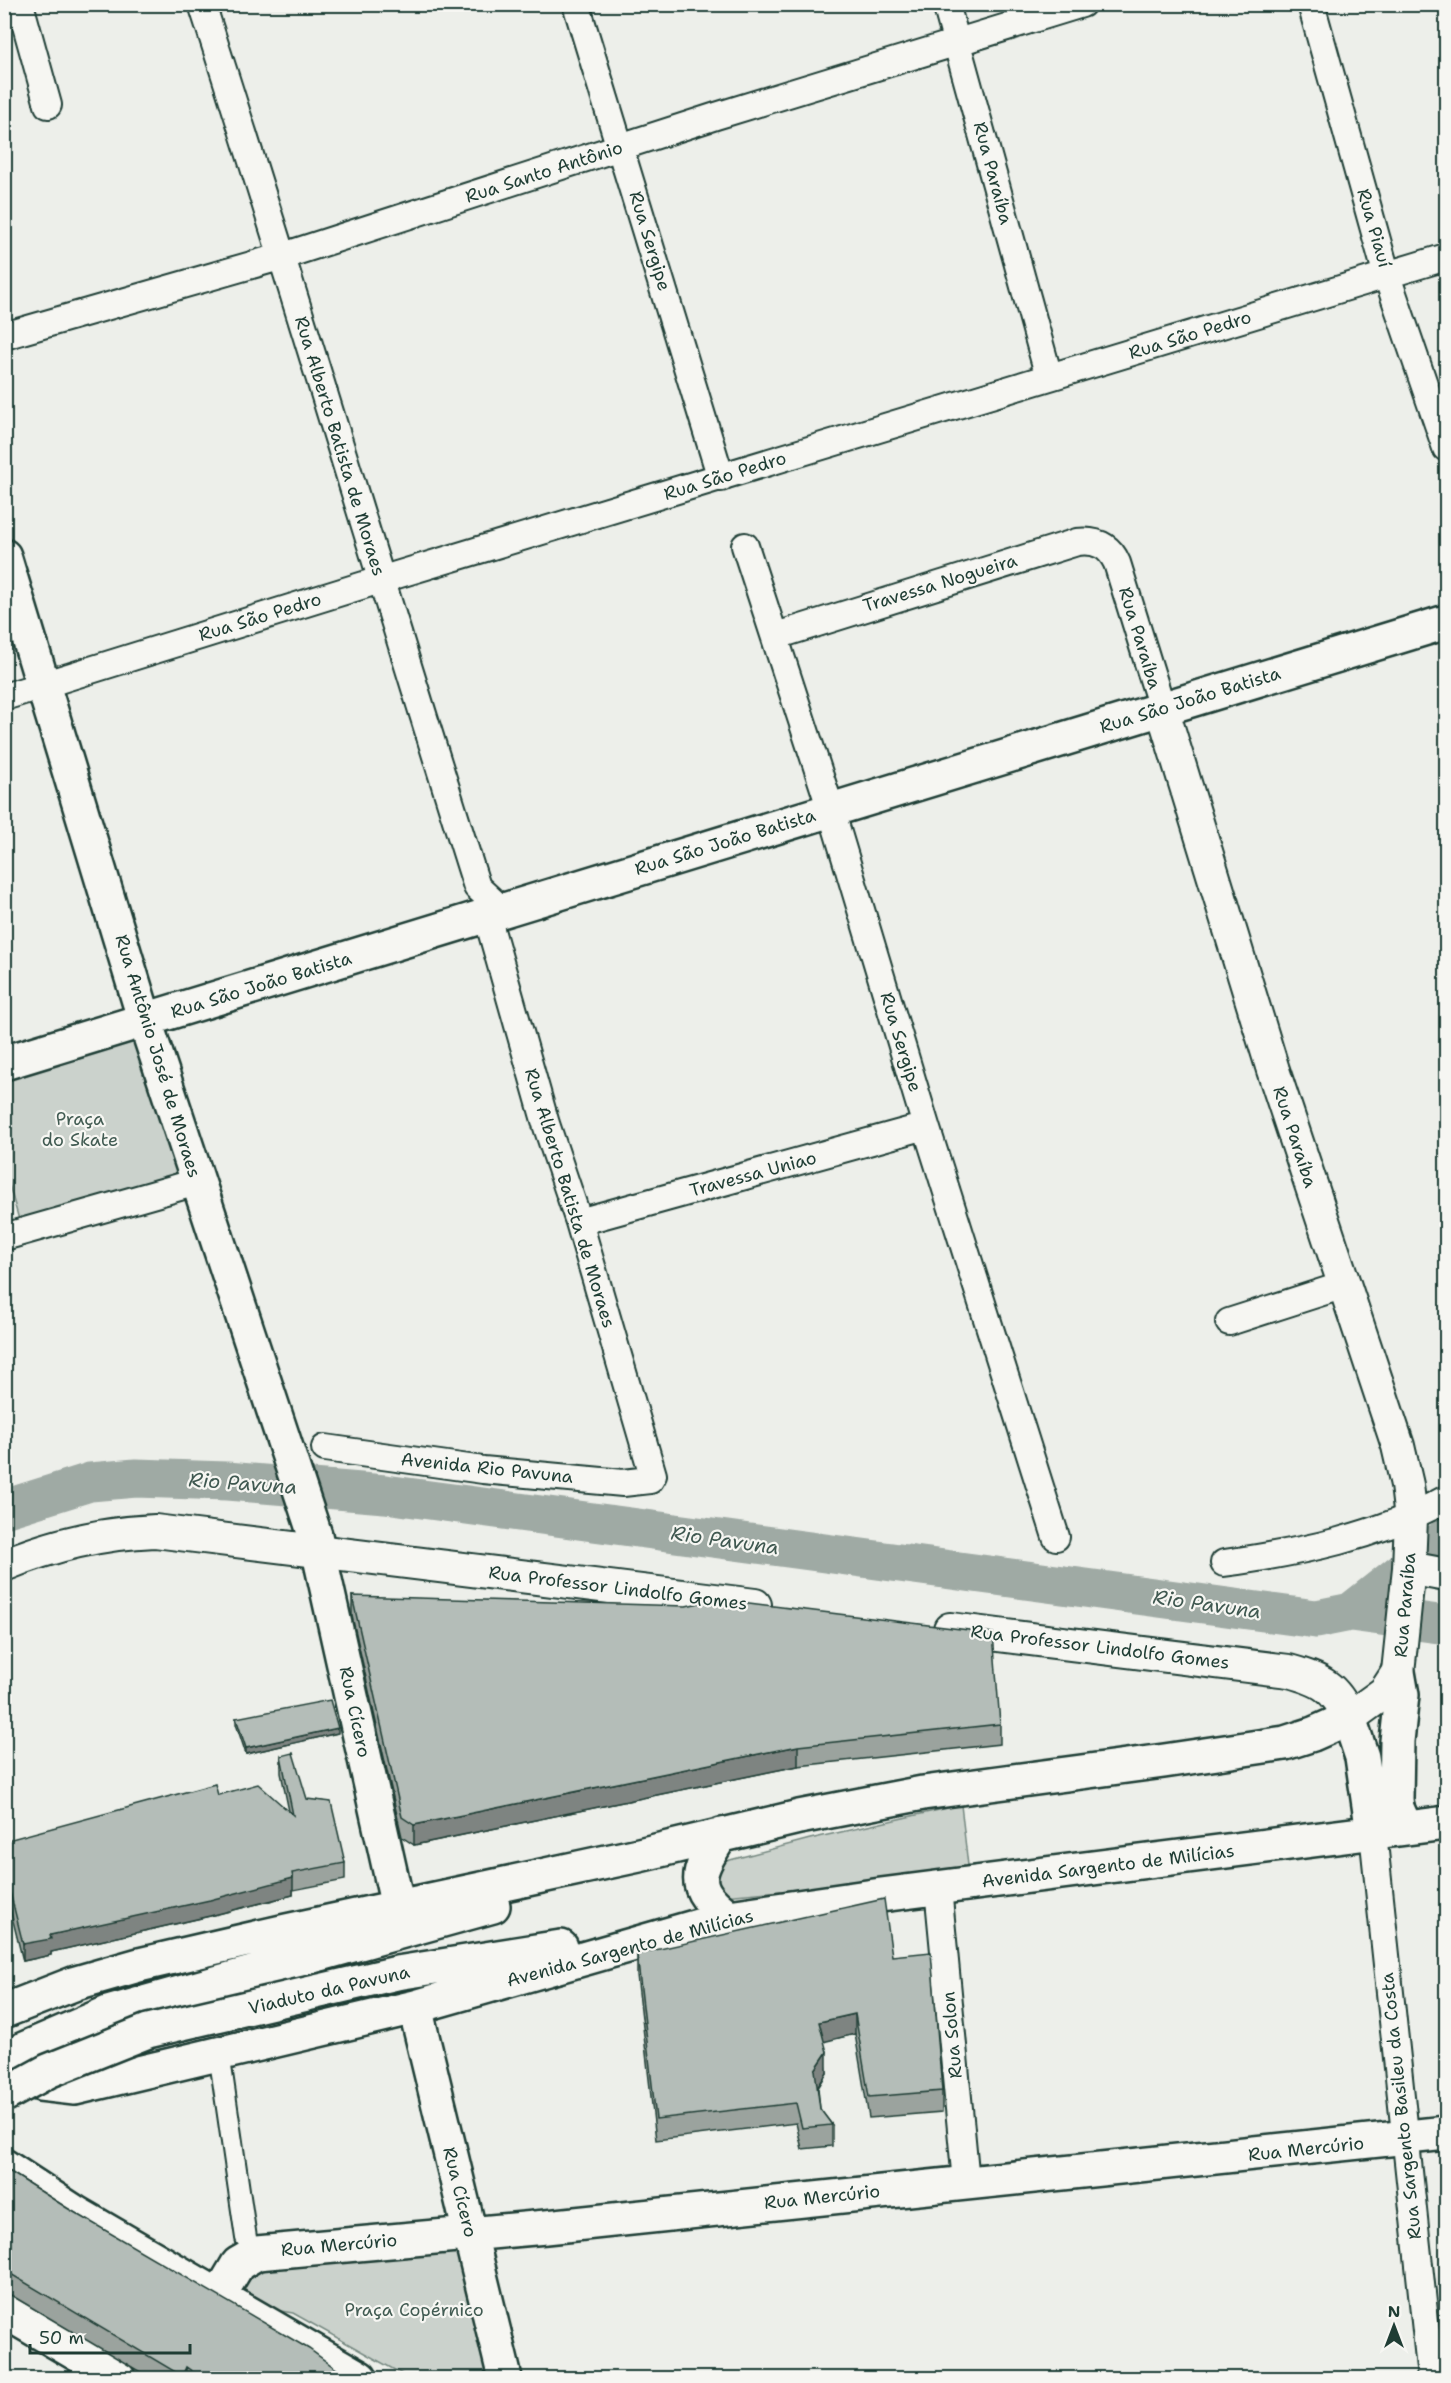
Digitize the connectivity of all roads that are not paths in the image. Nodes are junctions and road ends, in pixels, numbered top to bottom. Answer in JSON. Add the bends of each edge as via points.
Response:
{"nodes":[{"id":1,"x":20,"y":4,"type":"edge"},
{"id":2,"x":202,"y":4,"type":"edge"},
{"id":3,"x":576,"y":4,"type":"edge"},
{"id":4,"x":946,"y":4,"type":"edge"},
{"id":5,"x":1082,"y":4,"type":"edge"},
{"id":6,"x":1311,"y":4,"type":"edge"},
{"id":7,"x":957,"y":42,"type":"junction"},
{"id":8,"x":48,"y":105,"type":"dead end"},
{"id":9,"x":622,"y":147,"type":"junction"},
{"id":10,"x":283,"y":256,"type":"junction"},
{"id":11,"x":1446,"y":257,"type":"edge"},
{"id":12,"x":1387,"y":276,"type":"junction"},
{"id":13,"x":4,"y":336,"type":"edge"},
{"id":14,"x":1049,"y":377,"type":"junction"},
{"id":15,"x":1446,"y":448,"type":"edge"},
{"id":16,"x":722,"y":478,"type":"junction"},
{"id":17,"x":746,"y":546,"type":"dead end"},
{"id":18,"x":1105,"y":546,"type":"joint"},
{"id":19,"x":4,"y":556,"type":"edge"},
{"id":20,"x":380,"y":580,"type":"junction"},
{"id":21,"x":1446,"y":622,"type":"edge"},
{"id":22,"x":776,"y":636,"type":"junction"},
{"id":23,"x":44,"y":685,"type":"junction"},
{"id":24,"x":4,"y":697,"type":"edge"},
{"id":25,"x":1162,"y":708,"type":"junction"},
{"id":26,"x":831,"y":810,"type":"junction"},
{"id":27,"x":483,"y":909,"type":"junction"},
{"id":28,"x":145,"y":1021,"type":"junction"},
{"id":29,"x":4,"y":1063,"type":"edge"},
{"id":30,"x":926,"y":1126,"type":"junction"},
{"id":31,"x":197,"y":1182,"type":"junction"},
{"id":32,"x":579,"y":1222,"type":"junction"},
{"id":33,"x":4,"y":1237,"type":"edge"},
{"id":34,"x":1344,"y":1285,"type":"junction"},
{"id":35,"x":1229,"y":1322,"type":"dead end"},
{"id":36,"x":325,"y":1448,"type":"dead end"},
{"id":37,"x":650,"y":1480,"type":"joint"},
{"id":38,"x":1446,"y":1499,"type":"edge"},
{"id":39,"x":1411,"y":1518,"type":"junction"},
{"id":40,"x":1056,"y":1537,"type":"dead end"},
{"id":41,"x":316,"y":1541,"type":"junction"},
{"id":42,"x":1224,"y":1563,"type":"dead end"},
{"id":43,"x":4,"y":1565,"type":"edge"},
{"id":44,"x":1422,"y":1574,"type":"edge"},
{"id":45,"x":778,"y":1608,"type":"edge"},
{"id":46,"x":917,"y":1625,"type":"edge"},
{"id":47,"x":1398,"y":1672,"type":"junction"},
{"id":48,"x":1349,"y":1718,"type":"junction"},
{"id":49,"x":1446,"y":1823,"type":"edge"},
{"id":50,"x":1406,"y":1828,"type":"junction"},
{"id":51,"x":1373,"y":1833,"type":"junction"},
{"id":52,"x":721,"y":1835,"type":"junction"},
{"id":53,"x":938,"y":1888,"type":"junction"},
{"id":54,"x":729,"y":1917,"type":"junction"},
{"id":55,"x":395,"y":1922,"type":"junction"},
{"id":56,"x":667,"y":1935,"type":"junction"},
{"id":57,"x":415,"y":2007,"type":"junction"},
{"id":58,"x":4,"y":2011,"type":"edge"},
{"id":59,"x":219,"y":2053,"type":"junction"},
{"id":60,"x":4,"y":2060,"type":"edge"},
{"id":61,"x":4,"y":2068,"type":"edge"},
{"id":62,"x":4,"y":2095,"type":"edge"},
{"id":63,"x":1446,"y":2133,"type":"edge"},
{"id":64,"x":1404,"y":2139,"type":"junction"},
{"id":65,"x":4,"y":2166,"type":"edge"},
{"id":66,"x":966,"y":2182,"type":"junction"},
{"id":67,"x":471,"y":2234,"type":"junction"},
{"id":68,"x":246,"y":2238,"type":"dead end"},
{"id":69,"x":219,"y":2296,"type":"junction"},
{"id":70,"x":4,"y":2311,"type":"edge"},
{"id":71,"x":118,"y":2379,"type":"edge"},
{"id":72,"x":360,"y":2379,"type":"edge"},
{"id":73,"x":505,"y":2379,"type":"edge"},
{"id":74,"x":1431,"y":2379,"type":"edge"}],
"edges":[{"from":1,"to":8,"type":"street"},
{"from":2,"to":10,"type":"street","name":"Rua Alberto Batista de Moraes"},
{"from":3,"to":9,"type":"street","name":"Rua Sergipe"},
{"from":4,"to":7,"type":"street","name":"Rua Paraíba"},
{"from":5,"to":7,"type":"street","name":"Rua Santo Antônio"},
{"from":6,"to":12,"type":"street","name":"Rua Piauí"},
{"from":7,"to":9,"type":"street","name":"Rua Santo Antônio"},
{"from":7,"to":14,"type":"street","name":"Rua Paraíba"},
{"from":9,"to":10,"type":"street","name":"Rua Santo Antônio"},
{"from":9,"to":16,"type":"street","name":"Rua Sergipe"},
{"from":10,"to":13,"type":"street","name":"Rua Santo Antônio"},
{"from":10,"to":20,"type":"street","name":"Rua Alberto Batista de Moraes"},
{"from":11,"to":12,"type":"street","name":"Rua São Pedro"},
{"from":12,"to":14,"type":"street","name":"Rua São Pedro"},
{"from":12,"to":15,"type":"street","name":"Rua Piauí"},
{"from":14,"to":16,"type":"street","name":"Rua São Pedro"},
{"from":16,"to":20,"type":"street","name":"Rua São Pedro"},
{"from":17,"to":22,"type":"street","name":"Rua Sergipe"},
{"from":18,"to":22,"type":"street","name":"Travessa Nogueira","via":[[1092,540],[1077,542]]},
{"from":18,"to":25,"type":"street","name":"Rua Paraíba","via":[[1117,562]]},
{"from":19,"to":23,"type":"main road","name":"Rua Antônio José de Moraes"},
{"from":20,"to":23,"type":"street","name":"Rua São Pedro"},
{"from":20,"to":27,"type":"street","name":"Rua Alberto Batista de Moraes"},
{"from":21,"to":25,"type":"main road","name":"Rua São João Batista"},
{"from":22,"to":26,"type":"street","name":"Rua Sergipe"},
{"from":23,"to":24,"type":"street","name":"Rua São Pedro"},
{"from":23,"to":28,"type":"main road","name":"Rua Antônio José de Moraes"},
{"from":25,"to":26,"type":"main road","name":"Rua São João Batista"},
{"from":25,"to":34,"type":"street","name":"Rua Paraíba","via":[[1273,1070]]},
{"from":26,"to":27,"type":"main road","name":"Rua São João Batista"},
{"from":26,"to":30,"type":"street","name":"Rua Sergipe"},
{"from":27,"to":28,"type":"main road","name":"Rua São João Batista"},
{"from":27,"to":32,"type":"street","name":"Rua Alberto Batista de Moraes"},
{"from":28,"to":29,"type":"main road","name":"Rua São João Batista"},
{"from":28,"to":31,"type":"main road","name":"Rua Antônio José de Moraes"},
{"from":30,"to":32,"type":"street","name":"Travessa Uniao"},
{"from":30,"to":40,"type":"street","name":"Rua Sergipe"},
{"from":31,"to":33,"type":"street"},
{"from":31,"to":41,"type":"main road","name":"Rua Antônio José de Moraes"},
{"from":32,"to":37,"type":"street","name":"Rua Alberto Batista de Moraes","via":[[652,1468]]},
{"from":34,"to":35,"type":"street"},
{"from":34,"to":39,"type":"street","name":"Rua Paraíba","via":[[1398,1446]]},
{"from":36,"to":37,"type":"street","name":"Avenida Rio Pavuna","via":[[483,1470],[623,1483]]},
{"from":38,"to":39,"type":"street"},
{"from":39,"to":42,"type":"street","via":[[1299,1552]]},
{"from":39,"to":44,"type":"street","name":"Rua Paraíba"},
{"from":41,"to":43,"type":"street","name":"Rua Professor Lindolfo Gomes","via":[[124,1532],[69,1544]]},
{"from":41,"to":45,"type":"street","name":"Rua Professor Lindolfo Gomes"},
{"from":41,"to":55,"type":"main road","name":"Rua Cícero"},
{"from":44,"to":47,"type":"street","name":"Rua Paraíba"},
{"from":46,"to":48,"type":"street","name":"Rua Professor Lindolfo Gomes","via":[[1289,1671],[1326,1684]]},
{"from":47,"to":48,"type":"street","name":"Rua Paraíba","via":[[1385,1692]]},
{"from":47,"to":50,"type":"main road","via":[[1402,1695],[1396,1799]]},
{"from":48,"to":51,"type":"main road","name":"Rua Professor Lindolfo Gomes","via":[[1364,1767]]},
{"from":48,"to":52,"type":"main road","via":[[1285,1743],[923,1792]]},
{"from":49,"to":50,"type":"main road","name":"Avenida Sargento de Milícias"},
{"from":50,"to":51,"type":"main road","name":"Avenida Sargento de Milícias"},
{"from":51,"to":53,"type":"main road","name":"Avenida Sargento de Milícias"},
{"from":51,"to":64,"type":"street","name":"Rua Sargento Basileu da Costa"},
{"from":52,"to":54,"type":"main road","via":[[702,1865],[699,1881],[710,1901]]},
{"from":52,"to":55,"type":"main road","name":"Viaduto da Pavuna","via":[[639,1855],[542,1891]]},
{"from":53,"to":54,"type":"main road","name":"Avenida Sargento de Milícias"},
{"from":53,"to":66,"type":"street","name":"Rua Solon"},
{"from":54,"to":56,"type":"main road","name":"Avenida Sargento de Milícias"},
{"from":55,"to":58,"type":"main road","via":[[139,1965],[76,1983]]},
{"from":55,"to":60,"type":"main road","name":"Viaduto da Pavuna","via":[[108,2013]]},
{"from":56,"to":57,"type":"main road","name":"Avenida Sargento de Milícias"},
{"from":56,"to":62,"type":"main road","name":"Viaduto da Pavuna","bridge":true,"via":[[397,1973],[148,2031],[48,2070]]},
{"from":57,"to":59,"type":"main road","name":"Avenida Sargento de Milícias"},
{"from":57,"to":67,"type":"main road","name":"Rua Cícero"},
{"from":59,"to":61,"type":"main road","name":"Avenida Sargento de Milícias","via":[[75,2088],[40,2084]]},
{"from":59,"to":68,"type":"street"},
{"from":63,"to":64,"type":"main road","name":"Rua Mercúrio"},
{"from":64,"to":66,"type":"main road","name":"Rua Mercúrio"},
{"from":64,"to":74,"type":"street","name":"Rua Sargento Basileu da Costa"},
{"from":65,"to":69,"type":"main road"},
{"from":66,"to":67,"type":"main road","name":"Rua Mercúrio"},
{"from":67,"to":69,"type":"main road","name":"Rua Mercúrio","via":[[257,2253],[238,2264]]},
{"from":67,"to":73,"type":"main road","name":"Rua Cícero"},
{"from":69,"to":72,"type":"main road"},
{"from":70,"to":71,"type":"main road"}]}
